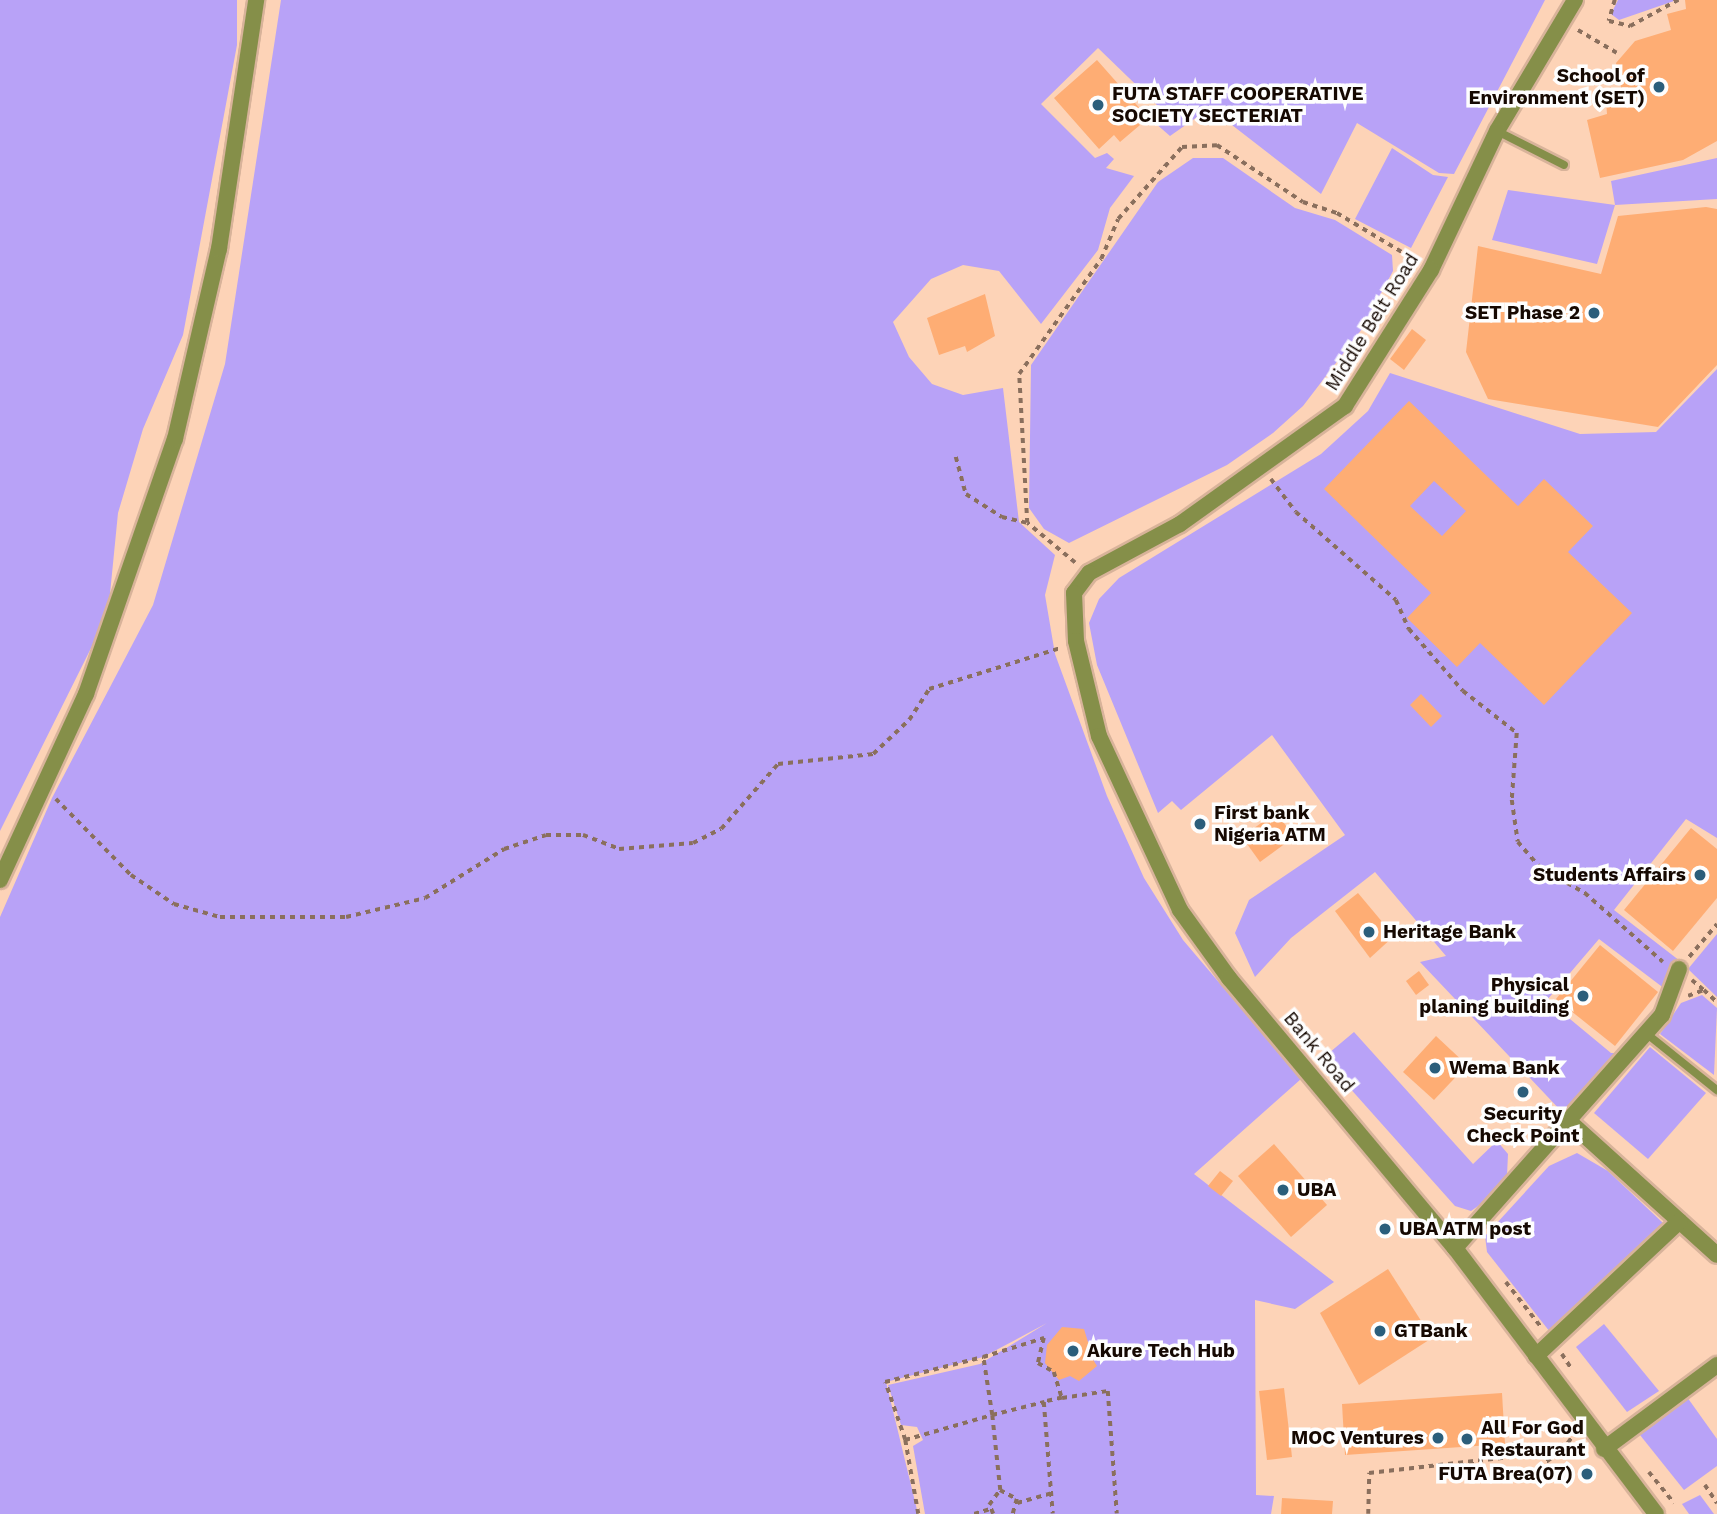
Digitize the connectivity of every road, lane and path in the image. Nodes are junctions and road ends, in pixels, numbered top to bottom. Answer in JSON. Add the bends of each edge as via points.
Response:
{"nodes":[{"id":1,"x":256,"y":0,"type":"edge"},
{"id":2,"x":1575,"y":0,"type":"edge"},
{"id":3,"x":1615,"y":0,"type":"edge"},
{"id":4,"x":1678,"y":0,"type":"edge"},
{"id":5,"x":1571,"y":32,"type":"dead end"},
{"id":6,"x":1617,"y":52,"type":"dead end"},
{"id":7,"x":1497,"y":131,"type":"junction"},
{"id":8,"x":1564,"y":165,"type":"dead end"},
{"id":9,"x":1431,"y":270,"type":"junction"},
{"id":10,"x":956,"y":457,"type":"dead end"},
{"id":11,"x":1262,"y":466,"type":"junction"},
{"id":12,"x":1027,"y":523,"type":"junction"},
{"id":13,"x":1089,"y":573,"type":"junction"},
{"id":14,"x":1077,"y":642,"type":"junction"},
{"id":15,"x":37,"y":794,"type":"junction"},
{"id":16,"x":0,"y":880,"type":"edge"},
{"id":17,"x":1717,"y":924,"type":"edge"},
{"id":18,"x":1677,"y":975,"type":"junction"},
{"id":19,"x":1717,"y":1002,"type":"edge"},
{"id":20,"x":1670,"y":1003,"type":"junction"},
{"id":21,"x":1647,"y":1034,"type":"junction"},
{"id":22,"x":1717,"y":1090,"type":"edge"},
{"id":23,"x":1572,"y":1124,"type":"junction"},
{"id":24,"x":1680,"y":1221,"type":"junction"},
{"id":25,"x":1455,"y":1248,"type":"junction"},
{"id":26,"x":1717,"y":1255,"type":"edge"},
{"id":27,"x":1536,"y":1356,"type":"junction"},
{"id":28,"x":983,"y":1357,"type":"junction"},
{"id":29,"x":1717,"y":1365,"type":"edge"},
{"id":30,"x":1062,"y":1398,"type":"junction"},
{"id":31,"x":1044,"y":1402,"type":"junction"},
{"id":32,"x":992,"y":1415,"type":"junction"},
{"id":33,"x":1583,"y":1421,"type":"junction"},
{"id":34,"x":905,"y":1440,"type":"junction"},
{"id":35,"x":1512,"y":1444,"type":"dead end"},
{"id":36,"x":1604,"y":1449,"type":"junction"},
{"id":37,"x":1562,"y":1451,"type":"junction"},
{"id":38,"x":1522,"y":1479,"type":"dead end"},
{"id":39,"x":1705,"y":1485,"type":"dead end"},
{"id":40,"x":1000,"y":1490,"type":"junction"},
{"id":41,"x":1052,"y":1493,"type":"junction"},
{"id":42,"x":1017,"y":1503,"type":"junction"},
{"id":43,"x":1717,"y":1503,"type":"edge"},
{"id":44,"x":992,"y":1511,"type":"edge"},
{"id":45,"x":918,"y":1514,"type":"edge"},
{"id":46,"x":974,"y":1514,"type":"edge"},
{"id":47,"x":1013,"y":1514,"type":"edge"},
{"id":48,"x":1053,"y":1514,"type":"edge"},
{"id":49,"x":1116,"y":1514,"type":"edge"},
{"id":50,"x":1368,"y":1514,"type":"edge"},
{"id":51,"x":1641,"y":1514,"type":"edge"},
{"id":52,"x":1656,"y":1514,"type":"edge"}],
"edges":[{"from":1,"to":15,"type":"street","via":[[219,249],[175,439],[86,694]]},
{"from":2,"to":7,"type":"street","name":"Middle Belt Road"},
{"from":3,"to":4,"type":"path","via":[[1609,21],[1630,26]]},
{"from":5,"to":6,"type":"path","via":[[1581,29]]},
{"from":7,"to":8,"type":"lane"},
{"from":7,"to":9,"type":"street","name":"Middle Belt Road"},
{"from":9,"to":11,"type":"street","name":"Middle Belt Road","via":[[1345,406]]},
{"from":9,"to":12,"type":"path","via":[[1337,213],[1303,202],[1217,145],[1182,146],[1156,170],[1019,374]]},
{"from":10,"to":12,"type":"path","via":[[966,494],[1002,517]]},
{"from":11,"to":13,"type":"street","name":"Middle Belt Road","via":[[1180,524]]},
{"from":11,"to":18,"type":"path","via":[[1296,512],[1396,600],[1409,629],[1463,691],[1517,733],[1512,800],[1518,842],[1541,868],[1585,893]]},
{"from":12,"to":13,"type":"path"},
{"from":13,"to":14,"type":"street","via":[[1074,593]]},
{"from":14,"to":15,"type":"path","via":[[929,689],[909,720],[873,754],[778,764],[721,829],[693,843],[619,849],[583,835],[546,835],[504,849],[425,898],[346,917],[220,916],[174,904],[131,875],[54,797]]},
{"from":14,"to":25,"type":"street","name":"Bank Road","via":[[1099,736],[1180,910]]},
{"from":15,"to":16,"type":"street"},
{"from":17,"to":18,"type":"path"},
{"from":18,"to":20,"type":"street"},
{"from":19,"to":20,"type":"path","via":[[1704,990]]},
{"from":20,"to":21,"type":"street"},
{"from":21,"to":22,"type":"lane"},
{"from":21,"to":23,"type":"street"},
{"from":23,"to":24,"type":"street"},
{"from":23,"to":25,"type":"street"},
{"from":24,"to":26,"type":"street"},
{"from":24,"to":27,"type":"street"},
{"from":25,"to":27,"type":"street","name":"Bank Road"},
{"from":27,"to":33,"type":"street","name":"Bank Road"},
{"from":28,"to":30,"type":"path","via":[[1044,1338],[1038,1363],[1054,1372]]},
{"from":28,"to":32,"type":"path"},
{"from":28,"to":34,"type":"path","via":[[886,1382]]},
{"from":29,"to":36,"type":"street"},
{"from":30,"to":31,"type":"path"},
{"from":30,"to":49,"type":"path","via":[[1108,1391]]},
{"from":31,"to":32,"type":"path"},
{"from":31,"to":41,"type":"path"},
{"from":32,"to":34,"type":"path"},
{"from":32,"to":40,"type":"path"},
{"from":33,"to":36,"type":"street","name":"Bank Road"},
{"from":33,"to":37,"type":"path"},
{"from":34,"to":45,"type":"path"},
{"from":35,"to":37,"type":"path"},
{"from":36,"to":51,"type":"street","name":"Bank Road"},
{"from":36,"to":52,"type":"street","name":"Bank Road"},
{"from":37,"to":38,"type":"path"},
{"from":37,"to":50,"type":"path","via":[[1368,1474]]},
{"from":39,"to":43,"type":"path"},
{"from":40,"to":42,"type":"path"},
{"from":40,"to":44,"type":"path","via":[[992,1495]]},
{"from":41,"to":42,"type":"path"},
{"from":41,"to":48,"type":"path"},
{"from":42,"to":47,"type":"path"},
{"from":44,"to":46,"type":"path"}]}
